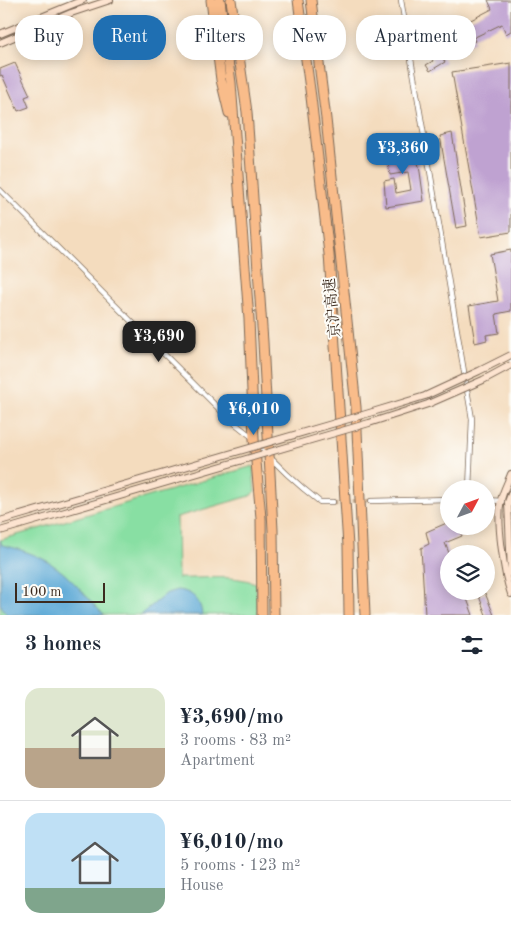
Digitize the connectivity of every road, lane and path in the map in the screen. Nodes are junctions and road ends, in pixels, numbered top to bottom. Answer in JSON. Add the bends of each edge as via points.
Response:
{"nodes":[{"id":1,"x":83,"y":0,"type":"edge"},
{"id":2,"x":110,"y":0,"type":"edge"},
{"id":3,"x":205,"y":0,"type":"edge"},
{"id":4,"x":211,"y":0,"type":"edge"},
{"id":5,"x":220,"y":0,"type":"edge"},
{"id":6,"x":231,"y":0,"type":"edge"},
{"id":7,"x":298,"y":0,"type":"edge"},
{"id":8,"x":311,"y":0,"type":"edge"},
{"id":9,"x":401,"y":0,"type":"edge"},
{"id":10,"x":213,"y":11,"type":"junction"},
{"id":11,"x":0,"y":34,"type":"edge"},
{"id":12,"x":0,"y":44,"type":"edge"},
{"id":13,"x":235,"y":137,"type":"junction"},
{"id":14,"x":0,"y":190,"type":"edge"},
{"id":15,"x":511,"y":354,"type":"edge"},
{"id":16,"x":511,"y":365,"type":"edge"},
{"id":17,"x":254,"y":438,"type":"junction"},
{"id":18,"x":269,"y":456,"type":"junction"},
{"id":19,"x":511,"y":474,"type":"edge"},
{"id":20,"x":469,"y":480,"type":"edge"},
{"id":21,"x":511,"y":494,"type":"edge"},
{"id":22,"x":440,"y":499,"type":"edge"},
{"id":23,"x":495,"y":500,"type":"edge"},
{"id":24,"x":500,"y":500,"type":"junction"},
{"id":25,"x":371,"y":501,"type":"tunnel mouth"},
{"id":26,"x":334,"y":502,"type":"tunnel mouth"},
{"id":27,"x":508,"y":502,"type":"junction"},
{"id":28,"x":0,"y":522,"type":"edge"},
{"id":29,"x":0,"y":531,"type":"edge"},
{"id":30,"x":511,"y":573,"type":"edge"},
{"id":31,"x":511,"y":594,"type":"edge"},
{"id":32,"x":262,"y":615,"type":"edge"},
{"id":33,"x":274,"y":615,"type":"edge"},
{"id":34,"x":349,"y":615,"type":"edge"},
{"id":35,"x":365,"y":615,"type":"edge"}],
"edges":[{"from":1,"to":11,"type":"main road"},
{"from":2,"to":12,"type":"main road"},
{"from":3,"to":10,"type":"main road"},
{"from":4,"to":10,"type":"highway"},
{"from":5,"to":13,"type":"highway"},
{"from":6,"to":18,"type":"highway","via":[[247,112]]},
{"from":7,"to":34,"type":"highway","name":"京沪高速","via":[[328,254],[348,546]]},
{"from":8,"to":35,"type":"highway","name":"京沪高速","via":[[356,407]]},
{"from":9,"to":20,"type":"street","via":[[472,419]]},
{"from":10,"to":13,"type":"highway","via":[[221,80]]},
{"from":13,"to":17,"type":"highway","via":[[249,319]]},
{"from":14,"to":17,"type":"street","via":[[228,418]]},
{"from":15,"to":28,"type":"main road","bridge":true,"via":[[479,372],[417,398]]},
{"from":16,"to":29,"type":"main road","bridge":true,"via":[[428,404]]},
{"from":17,"to":18,"type":"street"},
{"from":17,"to":32,"type":"highway","via":[[261,518]]},
{"from":18,"to":26,"type":"street","via":[[320,502]]},
{"from":18,"to":33,"type":"highway"},
{"from":19,"to":24,"type":"main road"},
{"from":21,"to":27,"type":"main road"},
{"from":22,"to":25,"type":"street"},
{"from":23,"to":24,"type":"street"},
{"from":24,"to":27,"type":"street"},
{"from":24,"to":31,"type":"main road","via":[[500,538]]},
{"from":27,"to":30,"type":"main road"}]}
